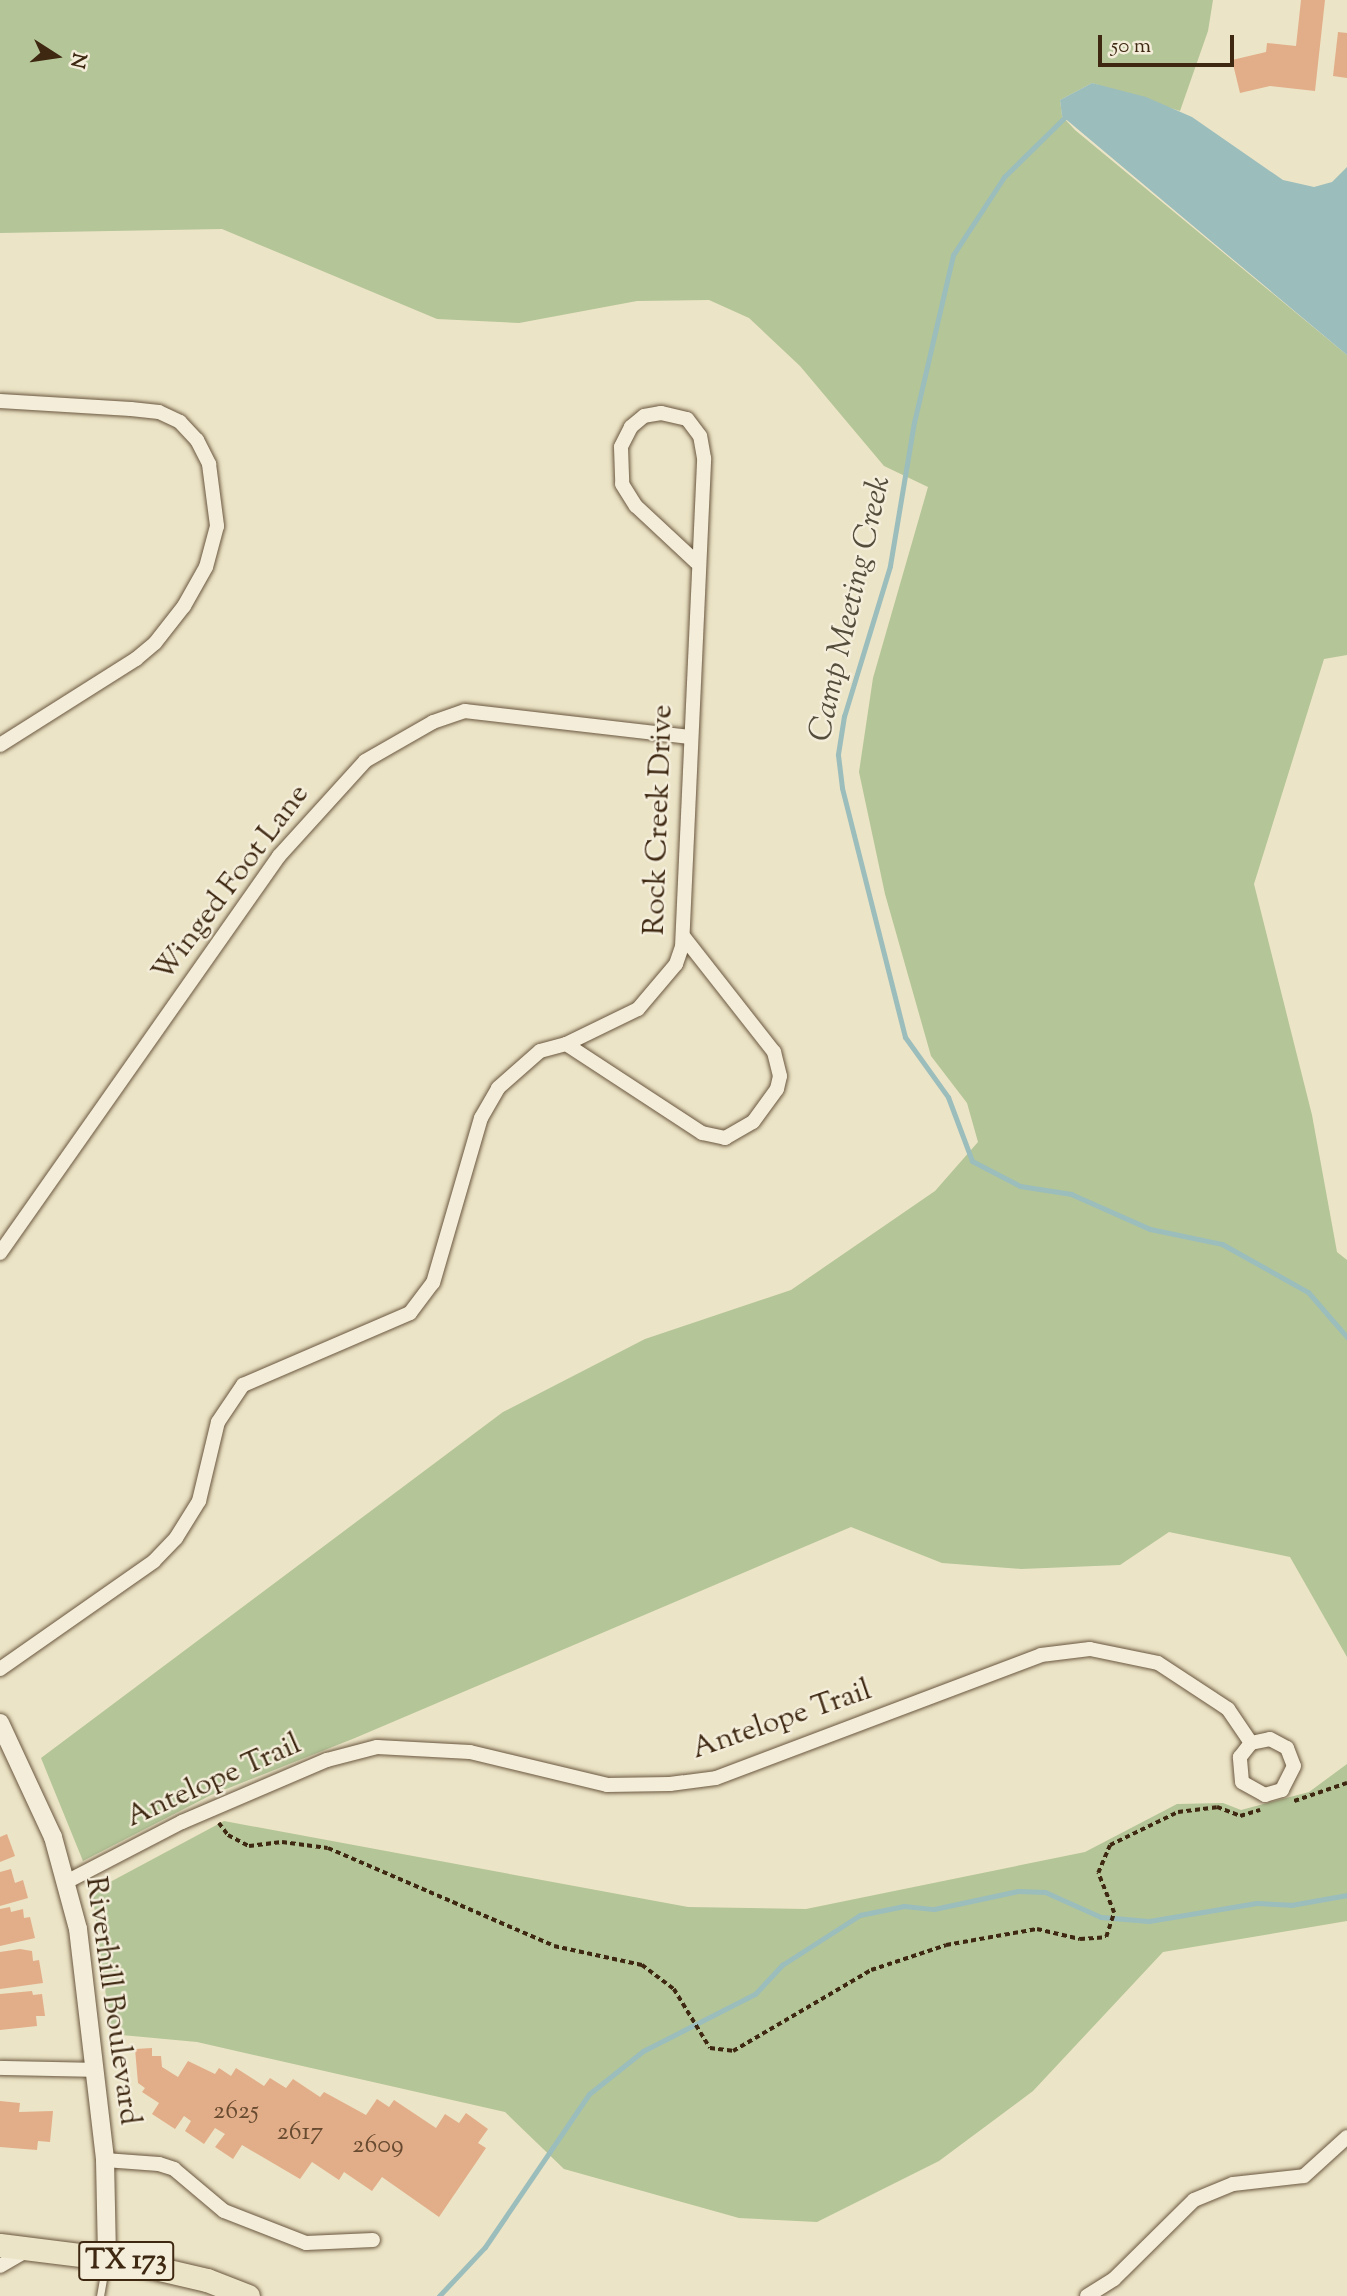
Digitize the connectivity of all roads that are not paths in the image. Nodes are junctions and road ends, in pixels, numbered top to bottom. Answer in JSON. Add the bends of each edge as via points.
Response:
{"nodes":[{"id":1,"x":0,"y":401,"type":"edge"},
{"id":2,"x":696,"y":562,"type":"junction"},
{"id":3,"x":690,"y":737,"type":"junction"},
{"id":4,"x":0,"y":745,"type":"edge"},
{"id":5,"x":683,"y":936,"type":"junction"},
{"id":6,"x":566,"y":1044,"type":"junction"},
{"id":7,"x":0,"y":1253,"type":"edge"},
{"id":8,"x":0,"y":1669,"type":"edge"},
{"id":9,"x":0,"y":1723,"type":"edge"},
{"id":10,"x":1251,"y":1743,"type":"dead end"},
{"id":11,"x":68,"y":1881,"type":"junction"},
{"id":12,"x":0,"y":2068,"type":"edge"},
{"id":13,"x":94,"y":2070,"type":"junction"},
{"id":14,"x":1347,"y":2137,"type":"edge"},
{"id":15,"x":105,"y":2160,"type":"junction"},
{"id":16,"x":373,"y":2240,"type":"dead end"},
{"id":17,"x":0,"y":2245,"type":"edge"},
{"id":18,"x":30,"y":2248,"type":"junction"},
{"id":19,"x":107,"y":2258,"type":"junction"},
{"id":20,"x":0,"y":2266,"type":"edge"},
{"id":21,"x":100,"y":2296,"type":"edge"},
{"id":22,"x":248,"y":2296,"type":"edge"},
{"id":23,"x":1087,"y":2296,"type":"edge"}],
"edges":[{"from":1,"to":4,"type":"street","via":[[159,412],[180,422],[197,440],[209,464],[217,526],[206,567],[155,643]]},
{"from":2,"to":2,"type":"street","name":"Rock Creek Drive","via":[[704,473],[700,436],[687,419],[677,415],[644,416],[631,427],[621,447],[622,484],[636,506]]},
{"from":2,"to":3,"type":"street","name":"Rock Creek Drive"},
{"from":3,"to":5,"type":"street","name":"Rock Creek Drive"},
{"from":3,"to":7,"type":"street","name":"Winged Foot Lane","via":[[465,711],[433,723],[365,761],[279,856]]},
{"from":5,"to":6,"type":"street","name":"Rock Creek Drive","via":[[676,964],[639,1009]]},
{"from":5,"to":6,"type":"street","via":[[774,1052],[780,1076],[777,1089],[753,1122],[725,1138],[702,1133]]},
{"from":6,"to":8,"type":"street","name":"Rock Creek Drive","via":[[540,1051],[498,1088],[481,1118],[433,1283],[423,1299],[391,1324],[272,1369],[243,1385],[218,1422],[200,1501],[176,1538],[153,1561]]},
{"from":9,"to":11,"type":"street","name":"Riverhill Boulevard","via":[[29,1780]]},
{"from":10,"to":11,"type":"street","name":"Antelope Trail","via":[[1228,1709],[1158,1662],[1090,1649],[1041,1655],[716,1778],[607,1785],[470,1752],[377,1747],[327,1760],[209,1810]]},
{"from":11,"to":13,"type":"street","name":"Riverhill Boulevard","via":[[87,1987]]},
{"from":12,"to":13,"type":"street"},
{"from":13,"to":15,"type":"street","name":"Riverhill Boulevard"},
{"from":14,"to":23,"type":"street","via":[[1304,2176],[1233,2184],[1194,2200],[1114,2279]]},
{"from":15,"to":16,"type":"street","via":[[173,2169],[224,2211],[306,2243]]},
{"from":15,"to":19,"type":"street","name":"Riverhill Boulevard"},
{"from":17,"to":18,"type":"main road","number":"TX 173"},
{"from":18,"to":19,"type":"main road","number":"TX 173"},
{"from":18,"to":20,"type":"street"},
{"from":19,"to":21,"type":"lane"},
{"from":19,"to":22,"type":"main road","number":"TX 173","via":[[206,2280]]}]}
